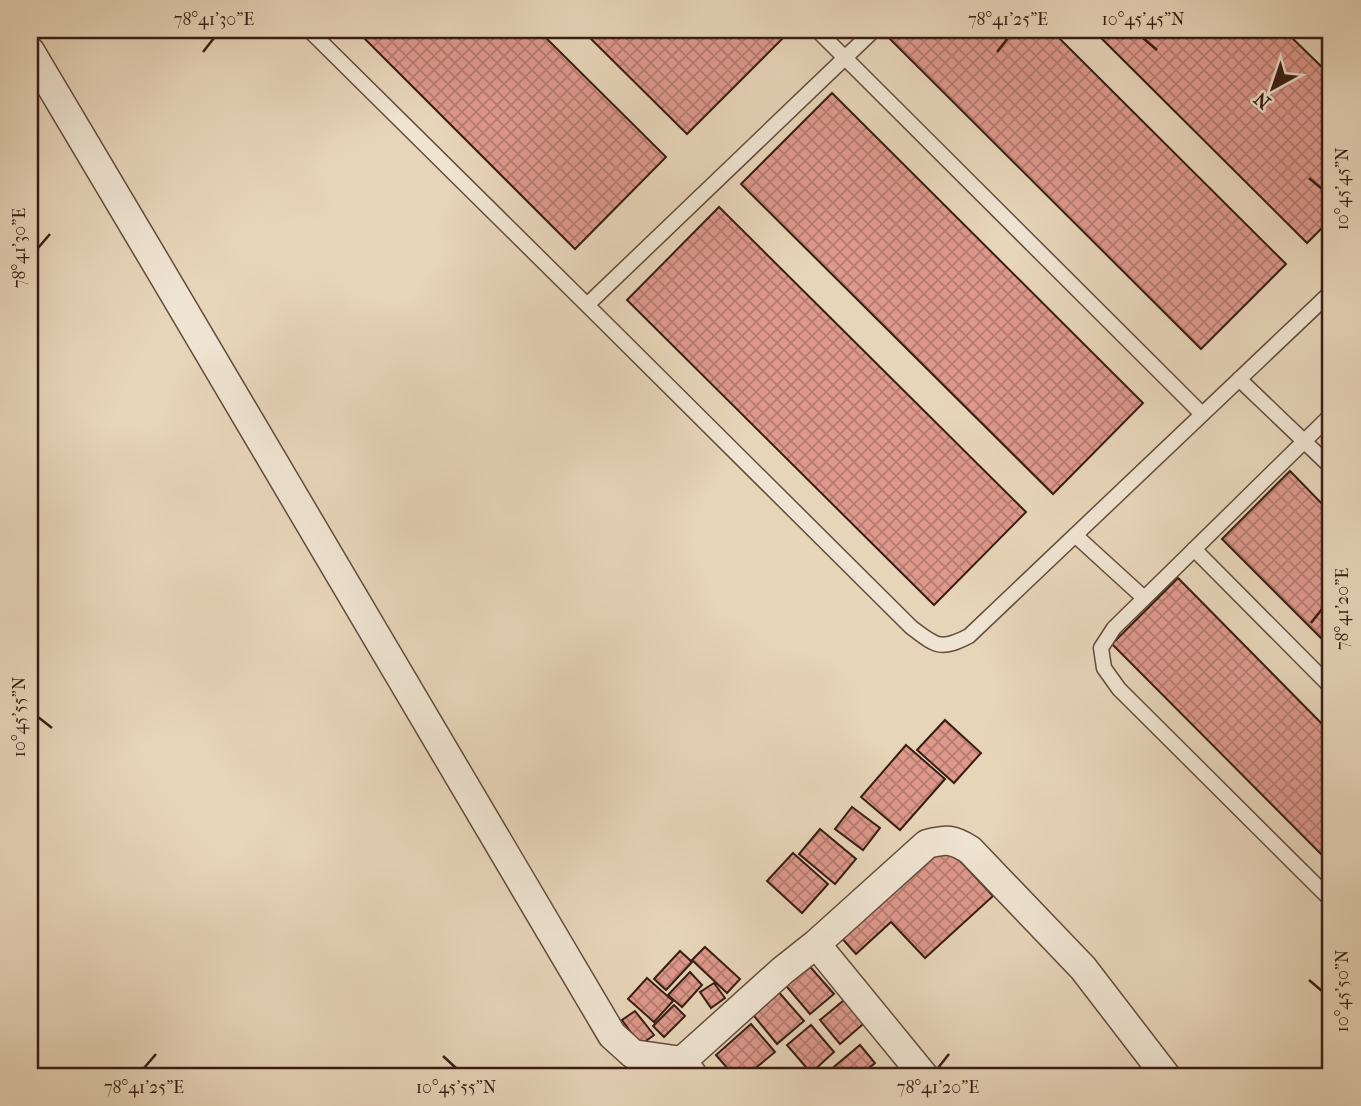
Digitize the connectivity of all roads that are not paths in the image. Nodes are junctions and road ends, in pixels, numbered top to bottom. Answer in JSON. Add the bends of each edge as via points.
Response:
{"nodes":[{"id":1,"x":309,"y":30,"type":"edge"},
{"id":2,"x":817,"y":30,"type":"edge"},
{"id":3,"x":874,"y":30,"type":"edge"},
{"id":4,"x":30,"y":51,"type":"edge"},
{"id":5,"x":845,"y":58,"type":"junction"},
{"id":6,"x":1331,"y":292,"type":"edge"},
{"id":7,"x":587,"y":305,"type":"junction"},
{"id":8,"x":1240,"y":379,"type":"junction"},
{"id":9,"x":1202,"y":414,"type":"junction"},
{"id":10,"x":1331,"y":415,"type":"edge"},
{"id":11,"x":1304,"y":441,"type":"junction"},
{"id":12,"x":1331,"y":467,"type":"edge"},
{"id":13,"x":1075,"y":535,"type":"junction"},
{"id":14,"x":1194,"y":550,"type":"junction"},
{"id":15,"x":1144,"y":598,"type":"junction"},
{"id":16,"x":1331,"y":687,"type":"edge"},
{"id":17,"x":1331,"y":900,"type":"edge"},
{"id":18,"x":816,"y":944,"type":"junction"},
{"id":19,"x":688,"y":1069,"type":"edge"},
{"id":20,"x":924,"y":1076,"type":"edge"},
{"id":21,"x":1166,"y":1076,"type":"edge"}],
"edges":[{"from":1,"to":7,"type":"lane"},
{"from":2,"to":5,"type":"lane"},
{"from":3,"to":5,"type":"lane"},
{"from":4,"to":19,"type":"street","via":[[612,1035],[633,1054]]},
{"from":5,"to":7,"type":"lane"},
{"from":5,"to":9,"type":"lane"},
{"from":6,"to":8,"type":"lane"},
{"from":7,"to":13,"type":"lane","via":[[932,643],[950,646],[969,636]]},
{"from":8,"to":9,"type":"lane"},
{"from":8,"to":11,"type":"lane"},
{"from":9,"to":13,"type":"lane"},
{"from":10,"to":11,"type":"lane"},
{"from":11,"to":12,"type":"lane"},
{"from":11,"to":14,"type":"lane"},
{"from":13,"to":15,"type":"lane"},
{"from":14,"to":15,"type":"lane"},
{"from":14,"to":16,"type":"lane"},
{"from":15,"to":17,"type":"lane","via":[[1101,648],[1104,668],[1119,689]]},
{"from":18,"to":19,"type":"street","via":[[782,971]]},
{"from":18,"to":20,"type":"street"},
{"from":18,"to":21,"type":"street","via":[[927,844],[956,841],[970,850],[1083,968]]}]}
